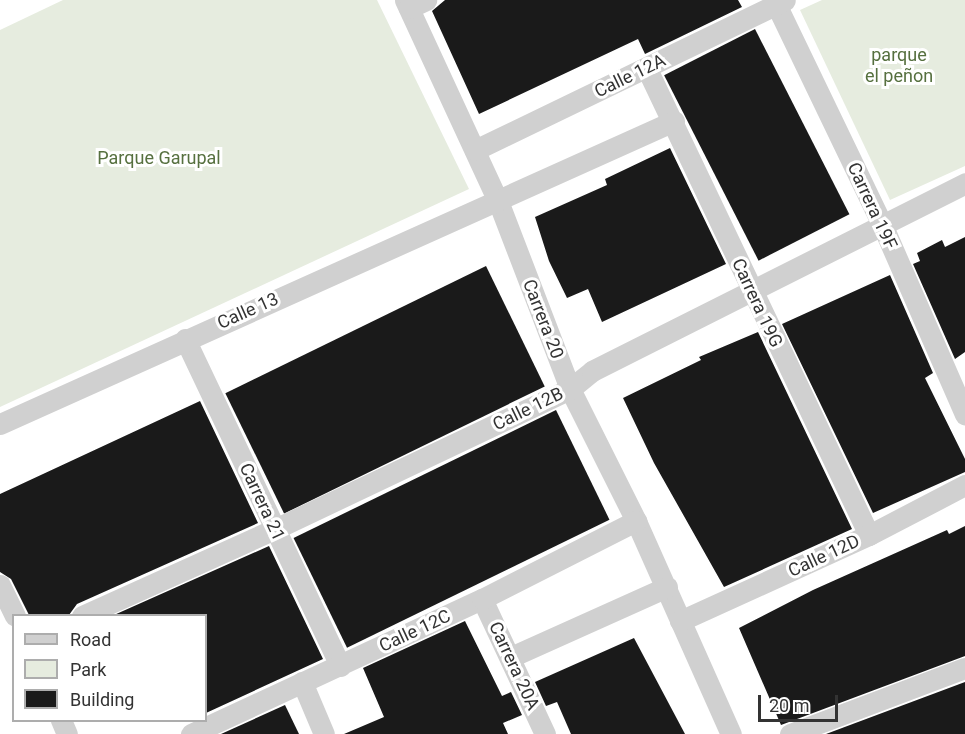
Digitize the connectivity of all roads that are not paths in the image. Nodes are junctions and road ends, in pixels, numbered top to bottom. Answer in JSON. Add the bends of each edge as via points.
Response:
{"nodes":[{"id":1,"x":778,"y":1,"type":"edge"},
{"id":2,"x":413,"y":3,"type":"edge"},
{"id":3,"x":648,"y":69,"type":"junction"},
{"id":4,"x":674,"y":121,"type":"junction"},
{"id":5,"x":475,"y":150,"type":"junction"},
{"id":6,"x":965,"y":183,"type":"edge"},
{"id":7,"x":498,"y":201,"type":"junction"},
{"id":8,"x":881,"y":222,"type":"junction"},
{"id":9,"x":751,"y":292,"type":"junction"},
{"id":10,"x":185,"y":339,"type":"junction"},
{"id":11,"x":570,"y":389,"type":"junction"},
{"id":12,"x":963,"y":407,"type":"edge"},
{"id":13,"x":0,"y":424,"type":"edge"},
{"id":14,"x":965,"y":485,"type":"edge"},
{"id":15,"x":636,"y":521,"type":"junction"},
{"id":16,"x":275,"y":530,"type":"junction"},
{"id":17,"x":869,"y":535,"type":"junction"},
{"id":18,"x":0,"y":585,"type":"edge"},
{"id":19,"x":667,"y":587,"type":"junction"},
{"id":20,"x":482,"y":598,"type":"junction"},
{"id":21,"x":14,"y":614,"type":"edge"},
{"id":22,"x":84,"y":614,"type":"edge"},
{"id":23,"x":680,"y":621,"type":"junction"},
{"id":24,"x":511,"y":657,"type":"junction"},
{"id":25,"x":340,"y":666,"type":"junction"},
{"id":26,"x":965,"y":668,"type":"edge"},
{"id":27,"x":302,"y":682,"type":"junction"},
{"id":28,"x":191,"y":734,"type":"edge"},
{"id":29,"x":324,"y":734,"type":"edge"},
{"id":30,"x":545,"y":734,"type":"edge"},
{"id":31,"x":731,"y":734,"type":"edge"},
{"id":32,"x":790,"y":734,"type":"edge"}],
"edges":[{"from":1,"to":3,"type":"street","name":"Calle 12A"},
{"from":1,"to":8,"type":"street","name":"Carrera 19F"},
{"from":2,"to":5,"type":"street","name":"Carrera 20"},
{"from":3,"to":4,"type":"street","name":"Carrera 19G"},
{"from":3,"to":5,"type":"street","name":"Calle 12A"},
{"from":4,"to":7,"type":"street","name":"Calle 13"},
{"from":4,"to":9,"type":"street","name":"Carrera 19G"},
{"from":5,"to":7,"type":"street","name":"Carrera 20"},
{"from":6,"to":8,"type":"street","name":"Calle 12B"},
{"from":7,"to":10,"type":"street","name":"Calle 13"},
{"from":7,"to":11,"type":"street","name":"Carrera 20"},
{"from":8,"to":9,"type":"street","name":"Calle 12B"},
{"from":8,"to":12,"type":"street","name":"Carrera 19F"},
{"from":9,"to":11,"type":"street","name":"Calle 12B","via":[[592,371]]},
{"from":9,"to":17,"type":"street","name":"Carrera 19G"},
{"from":10,"to":13,"type":"street","name":"Calle 13"},
{"from":10,"to":16,"type":"street","name":"Carrera 21"},
{"from":11,"to":15,"type":"street","name":"Carrera 20"},
{"from":11,"to":16,"type":"street","name":"Calle 12B"},
{"from":14,"to":17,"type":"street","name":"Calle 12D"},
{"from":15,"to":19,"type":"street","name":"Carrera 20"},
{"from":15,"to":20,"type":"street","name":"Calle 12C"},
{"from":16,"to":22,"type":"street","name":"Calle 12B"},
{"from":16,"to":25,"type":"street","name":"Carrera 21"},
{"from":17,"to":23,"type":"street","name":"Calle 12D"},
{"from":18,"to":21,"type":"street"},
{"from":19,"to":23,"type":"street","name":"Carrera 20"},
{"from":19,"to":24,"type":"street"},
{"from":20,"to":24,"type":"street","name":"Carrera 20A"},
{"from":20,"to":25,"type":"street","name":"Calle 12C"},
{"from":23,"to":31,"type":"street","name":"Carrera 20"},
{"from":24,"to":30,"type":"street","name":"Carrera 20A"},
{"from":25,"to":27,"type":"street","name":"Calle 12C"},
{"from":26,"to":32,"type":"street"},
{"from":27,"to":28,"type":"street","name":"Calle 12C"},
{"from":27,"to":29,"type":"street"}]}
